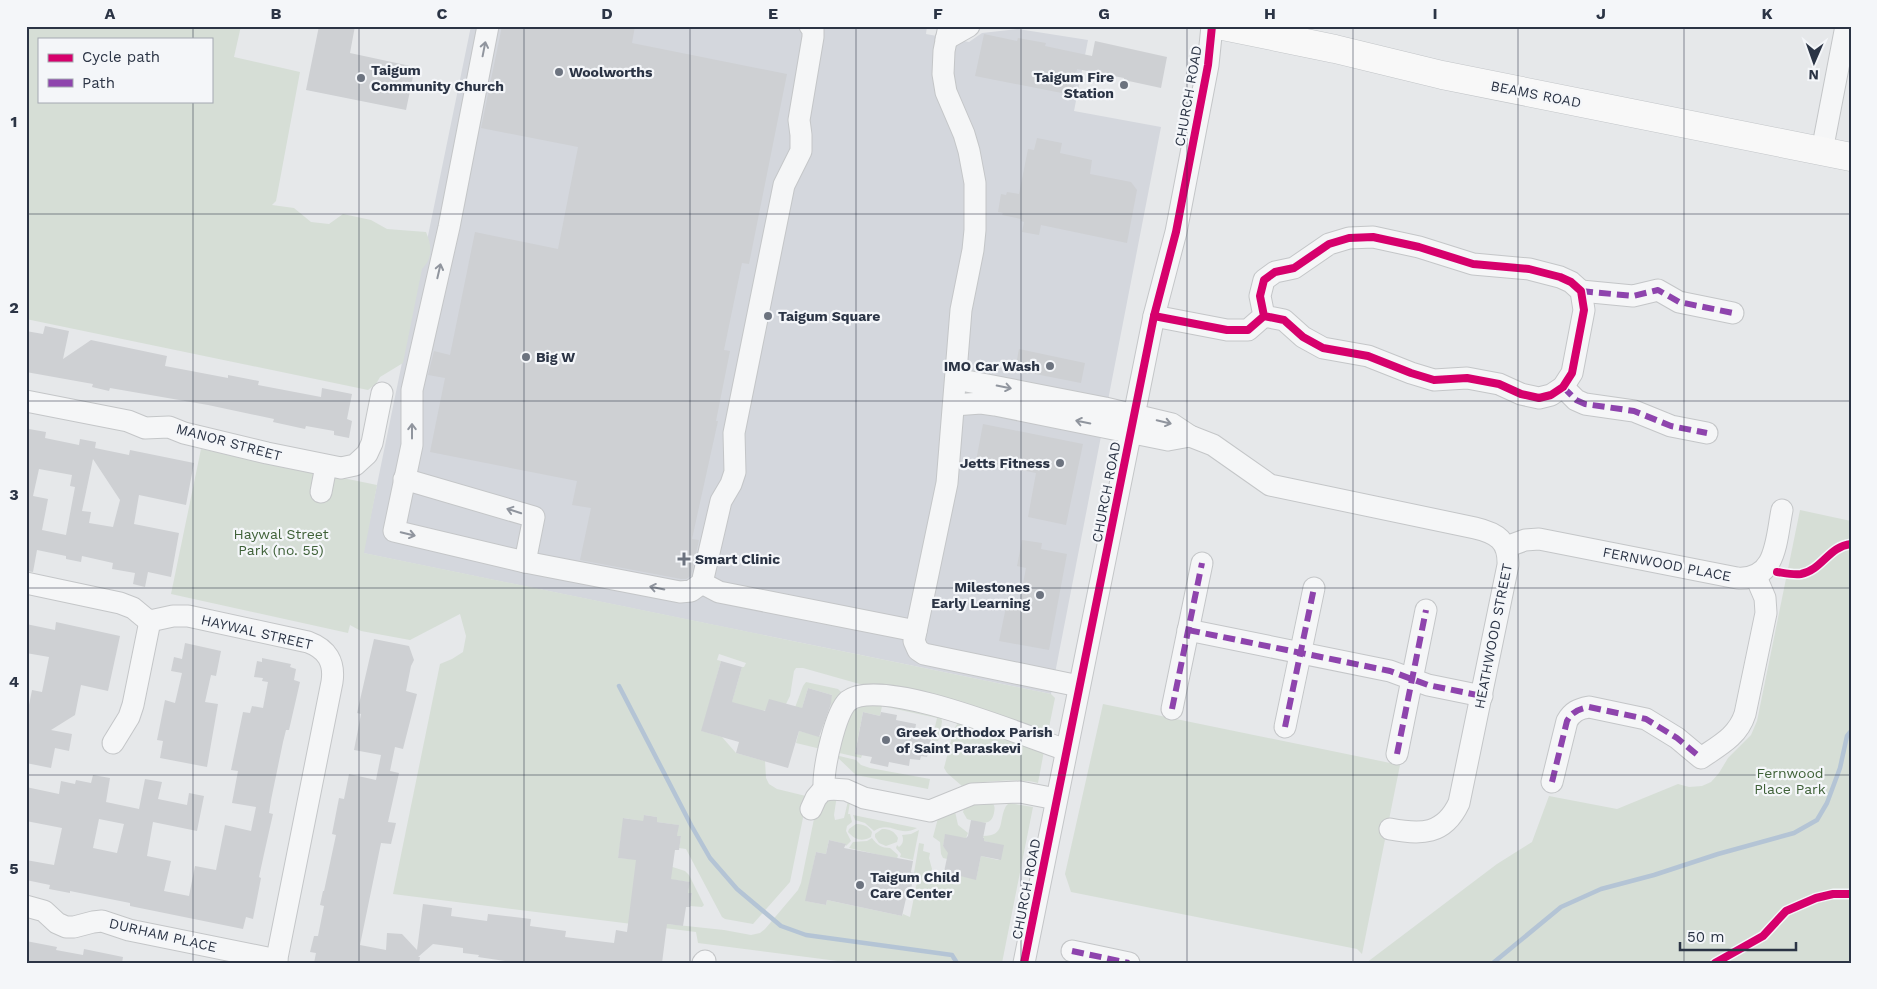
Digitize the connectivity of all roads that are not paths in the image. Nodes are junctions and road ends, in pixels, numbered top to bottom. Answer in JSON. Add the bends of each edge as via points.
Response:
{"nodes":[{"id":1,"x":488,"y":26,"type":"edge"},
{"id":2,"x":810,"y":26,"type":"edge"},
{"id":3,"x":969,"y":26,"type":"edge"},
{"id":4,"x":1212,"y":26,"type":"edge"},
{"id":5,"x":1223,"y":26,"type":"edge"},
{"id":6,"x":1846,"y":26,"type":"edge"},
{"id":7,"x":947,"y":32,"type":"edge"},
{"id":8,"x":1822,"y":151,"type":"junction"},
{"id":9,"x":1851,"y":157,"type":"edge"},
{"id":10,"x":1580,"y":291,"type":"junction"},
{"id":11,"x":1733,"y":313,"type":"dead end"},
{"id":12,"x":1154,"y":316,"type":"junction"},
{"id":13,"x":1264,"y":316,"type":"junction"},
{"id":14,"x":956,"y":379,"type":"junction"},
{"id":15,"x":1563,"y":387,"type":"junction"},
{"id":16,"x":382,"y":393,"type":"dead end"},
{"id":17,"x":26,"y":401,"type":"edge"},
{"id":18,"x":954,"y":405,"type":"junction"},
{"id":19,"x":1133,"y":424,"type":"junction"},
{"id":20,"x":1707,"y":433,"type":"dead end"},
{"id":21,"x":326,"y":466,"type":"junction"},
{"id":22,"x":404,"y":479,"type":"junction"},
{"id":23,"x":321,"y":492,"type":"dead end"},
{"id":24,"x":1782,"y":510,"type":"dead end"},
{"id":25,"x":1506,"y":548,"type":"junction"},
{"id":26,"x":525,"y":562,"type":"junction"},
{"id":27,"x":1202,"y":563,"type":"dead end"},
{"id":28,"x":1756,"y":577,"type":"junction"},
{"id":29,"x":26,"y":583,"type":"edge"},
{"id":30,"x":702,"y":583,"type":"junction"},
{"id":31,"x":1314,"y":588,"type":"dead end"},
{"id":32,"x":1426,"y":610,"type":"dead end"},
{"id":33,"x":150,"y":621,"type":"junction"},
{"id":34,"x":1188,"y":630,"type":"junction"},
{"id":35,"x":916,"y":631,"type":"junction"},
{"id":36,"x":1301,"y":653,"type":"junction"},
{"id":37,"x":1413,"y":678,"type":"junction"},
{"id":38,"x":1079,"y":686,"type":"junction"},
{"id":39,"x":1482,"y":696,"type":"junction"},
{"id":40,"x":1172,"y":709,"type":"dead end"},
{"id":41,"x":1286,"y":727,"type":"dead end"},
{"id":42,"x":113,"y":743,"type":"dead end"},
{"id":43,"x":1066,"y":750,"type":"junction"},
{"id":44,"x":1397,"y":754,"type":"dead end"},
{"id":45,"x":1552,"y":782,"type":"dead end"},
{"id":46,"x":831,"y":789,"type":"junction"},
{"id":47,"x":1056,"y":799,"type":"junction"},
{"id":48,"x":811,"y":809,"type":"dead end"},
{"id":49,"x":1390,"y":829,"type":"dead end"},
{"id":50,"x":26,"y":906,"type":"edge"},
{"id":51,"x":1072,"y":951,"type":"dead end"},
{"id":52,"x":276,"y":962,"type":"edge"},
{"id":53,"x":1024,"y":963,"type":"edge"},
{"id":54,"x":1129,"y":963,"type":"edge"}],
"edges":[{"from":22,"to":1,"type":"street","one_way":true,"via":[[412,445],[412,390],[449,228]]},
{"from":2,"to":30,"type":"street","via":[[813,37],[798,120],[802,135],[801,151],[784,185],[734,433],[735,472],[720,501]]},
{"from":3,"to":7,"type":"street"},
{"from":4,"to":12,"type":"street","name":"CHURCH ROAD","via":[[1208,65],[1178,222]]},
{"from":5,"to":8,"type":"main road","name":"BEAMS ROAD","via":[[1442,75]]},
{"from":6,"to":8,"type":"street"},
{"from":7,"to":14,"type":"street","via":[[944,83],[964,134],[975,183],[976,216],[961,310]]},
{"from":8,"to":9,"type":"main road","name":"BEAMS ROAD"},
{"from":10,"to":11,"type":"street","via":[[1633,296],[1658,290],[1679,302]]},
{"from":10,"to":13,"type":"street","via":[[1560,277],[1529,269],[1473,264],[1420,247],[1373,238],[1349,238],[1329,244],[1294,268],[1275,272],[1264,280],[1260,296]]},
{"from":10,"to":15,"type":"street","via":[[1584,310],[1572,373]]},
{"from":12,"to":13,"type":"street","via":[[1227,330],[1248,330]]},
{"from":12,"to":19,"type":"street","name":"CHURCH ROAD"},
{"from":13,"to":15,"type":"street","via":[[1284,320],[1302,337],[1323,348],[1368,356],[1434,380],[1467,378],[1500,384],[1539,398]]},
{"from":14,"to":18,"type":"street"},
{"from":14,"to":19,"type":"street","one_way":true,"via":[[1086,404]]},
{"from":15,"to":20,"type":"street","via":[[1585,404],[1634,411],[1671,426]]},
{"from":16,"to":21,"type":"street","name":"MANOR STREET","via":[[367,454],[360,462],[348,467]]},
{"from":17,"to":21,"type":"street","name":"MANOR STREET","via":[[128,421],[145,428],[169,427]]},
{"from":19,"to":18,"type":"street","one_way":true,"via":[[996,404]]},
{"from":18,"to":35,"type":"street","via":[[946,483]]},
{"from":19,"to":25,"type":"street","name":"HEATHWOOD STREET","via":[[1168,440],[1190,436],[1213,445],[1270,485],[1484,530],[1496,535]]},
{"from":19,"to":38,"type":"street","name":"CHURCH ROAD"},
{"from":21,"to":23,"type":"street"},
{"from":26,"to":22,"type":"street","one_way":true,"via":[[534,517]]},
{"from":22,"to":26,"type":"street","one_way":true,"via":[[394,531]]},
{"from":24,"to":28,"type":"street","via":[[1772,559]]},
{"from":25,"to":28,"type":"street","name":"FERNWOOD PLACE","via":[[1525,540],[1539,539],[1737,578]]},
{"from":25,"to":39,"type":"street","name":"HEATHWOOD STREET","via":[[1508,565]]},
{"from":30,"to":26,"type":"street","one_way":true,"via":[[691,591],[680,592]]},
{"from":27,"to":34,"type":"street"},
{"from":28,"to":45,"type":"street","via":[[1765,598],[1766,613],[1745,714],[1729,739],[1701,758],[1646,719],[1582,708],[1571,714],[1567,721]]},
{"from":29,"to":33,"type":"street","via":[[120,602]]},
{"from":30,"to":35,"type":"street","via":[[719,592]]},
{"from":31,"to":36,"type":"street"},
{"from":32,"to":37,"type":"street"},
{"from":33,"to":42,"type":"street","via":[[133,705]]},
{"from":33,"to":52,"type":"street","name":"HAYWAL STREET","via":[[188,616],[308,642],[325,651],[331,662],[332,682]]},
{"from":34,"to":36,"type":"street"},
{"from":34,"to":40,"type":"street"},
{"from":35,"to":38,"type":"street","via":[[914,641],[924,654]]},
{"from":36,"to":37,"type":"street"},
{"from":36,"to":41,"type":"street"},
{"from":37,"to":39,"type":"street","via":[[1428,685]]},
{"from":37,"to":44,"type":"street"},
{"from":38,"to":43,"type":"street","name":"CHURCH ROAD"},
{"from":39,"to":49,"type":"street","name":"HEATHWOOD STREET","via":[[1455,811],[1432,830],[1416,833]]},
{"from":43,"to":46,"type":"street","via":[[915,700],[892,695],[859,696],[848,701],[841,712],[829,750],[824,784]]},
{"from":43,"to":47,"type":"street","name":"CHURCH ROAD"},
{"from":46,"to":47,"type":"street","via":[[930,812],[972,794],[1020,792]]},
{"from":46,"to":48,"type":"street","via":[[822,791]]},
{"from":47,"to":53,"type":"street","name":"CHURCH ROAD"},
{"from":50,"to":52,"type":"street","name":"DURHAM PLACE","via":[[44,911],[66,927],[102,921],[129,930]]},
{"from":51,"to":54,"type":"street"}]}
